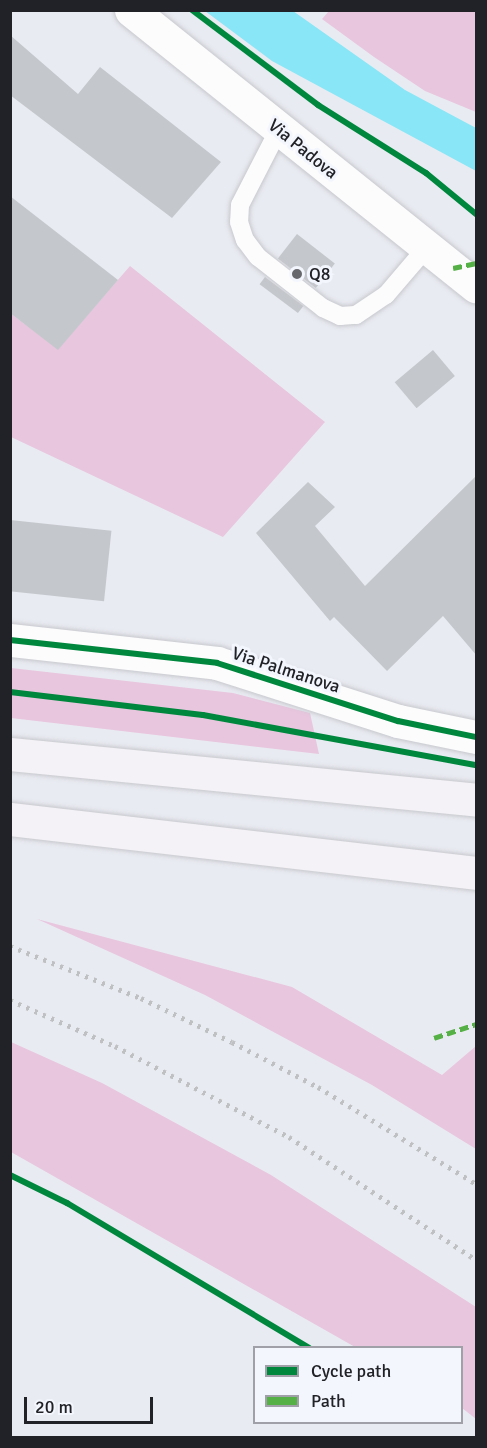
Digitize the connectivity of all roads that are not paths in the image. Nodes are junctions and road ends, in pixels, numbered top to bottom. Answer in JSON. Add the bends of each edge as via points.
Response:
{"nodes":[{"id":1,"x":131,"y":10,"type":"edge"},
{"id":2,"x":279,"y":129,"type":"junction"},
{"id":3,"x":427,"y":247,"type":"junction"},
{"id":4,"x":477,"y":286,"type":"edge"},
{"id":5,"x":10,"y":640,"type":"edge"},
{"id":6,"x":477,"y":737,"type":"edge"},
{"id":7,"x":10,"y":754,"type":"edge"},
{"id":8,"x":477,"y":800,"type":"edge"},
{"id":9,"x":10,"y":819,"type":"edge"},
{"id":10,"x":427,"y":869,"type":"junction"},
{"id":11,"x":477,"y":873,"type":"edge"},
{"id":12,"x":477,"y":885,"type":"edge"}],
"edges":[{"from":1,"to":2,"type":"street","name":"Via Padova"},
{"from":2,"to":3,"type":"street","name":"Via Padova"},
{"from":2,"to":3,"type":"lane","via":[[240,205],[239,222],[245,240],[258,257],[323,308],[340,316],[356,315],[387,295]]},
{"from":3,"to":4,"type":"street","name":"Via Padova"},
{"from":5,"to":6,"type":"street","name":"Via Palmanova","via":[[218,663],[398,722]]},
{"from":7,"to":8,"type":"highway"},
{"from":9,"to":10,"type":"highway"},
{"from":10,"to":11,"type":"highway"},
{"from":10,"to":12,"type":"highway"}]}
